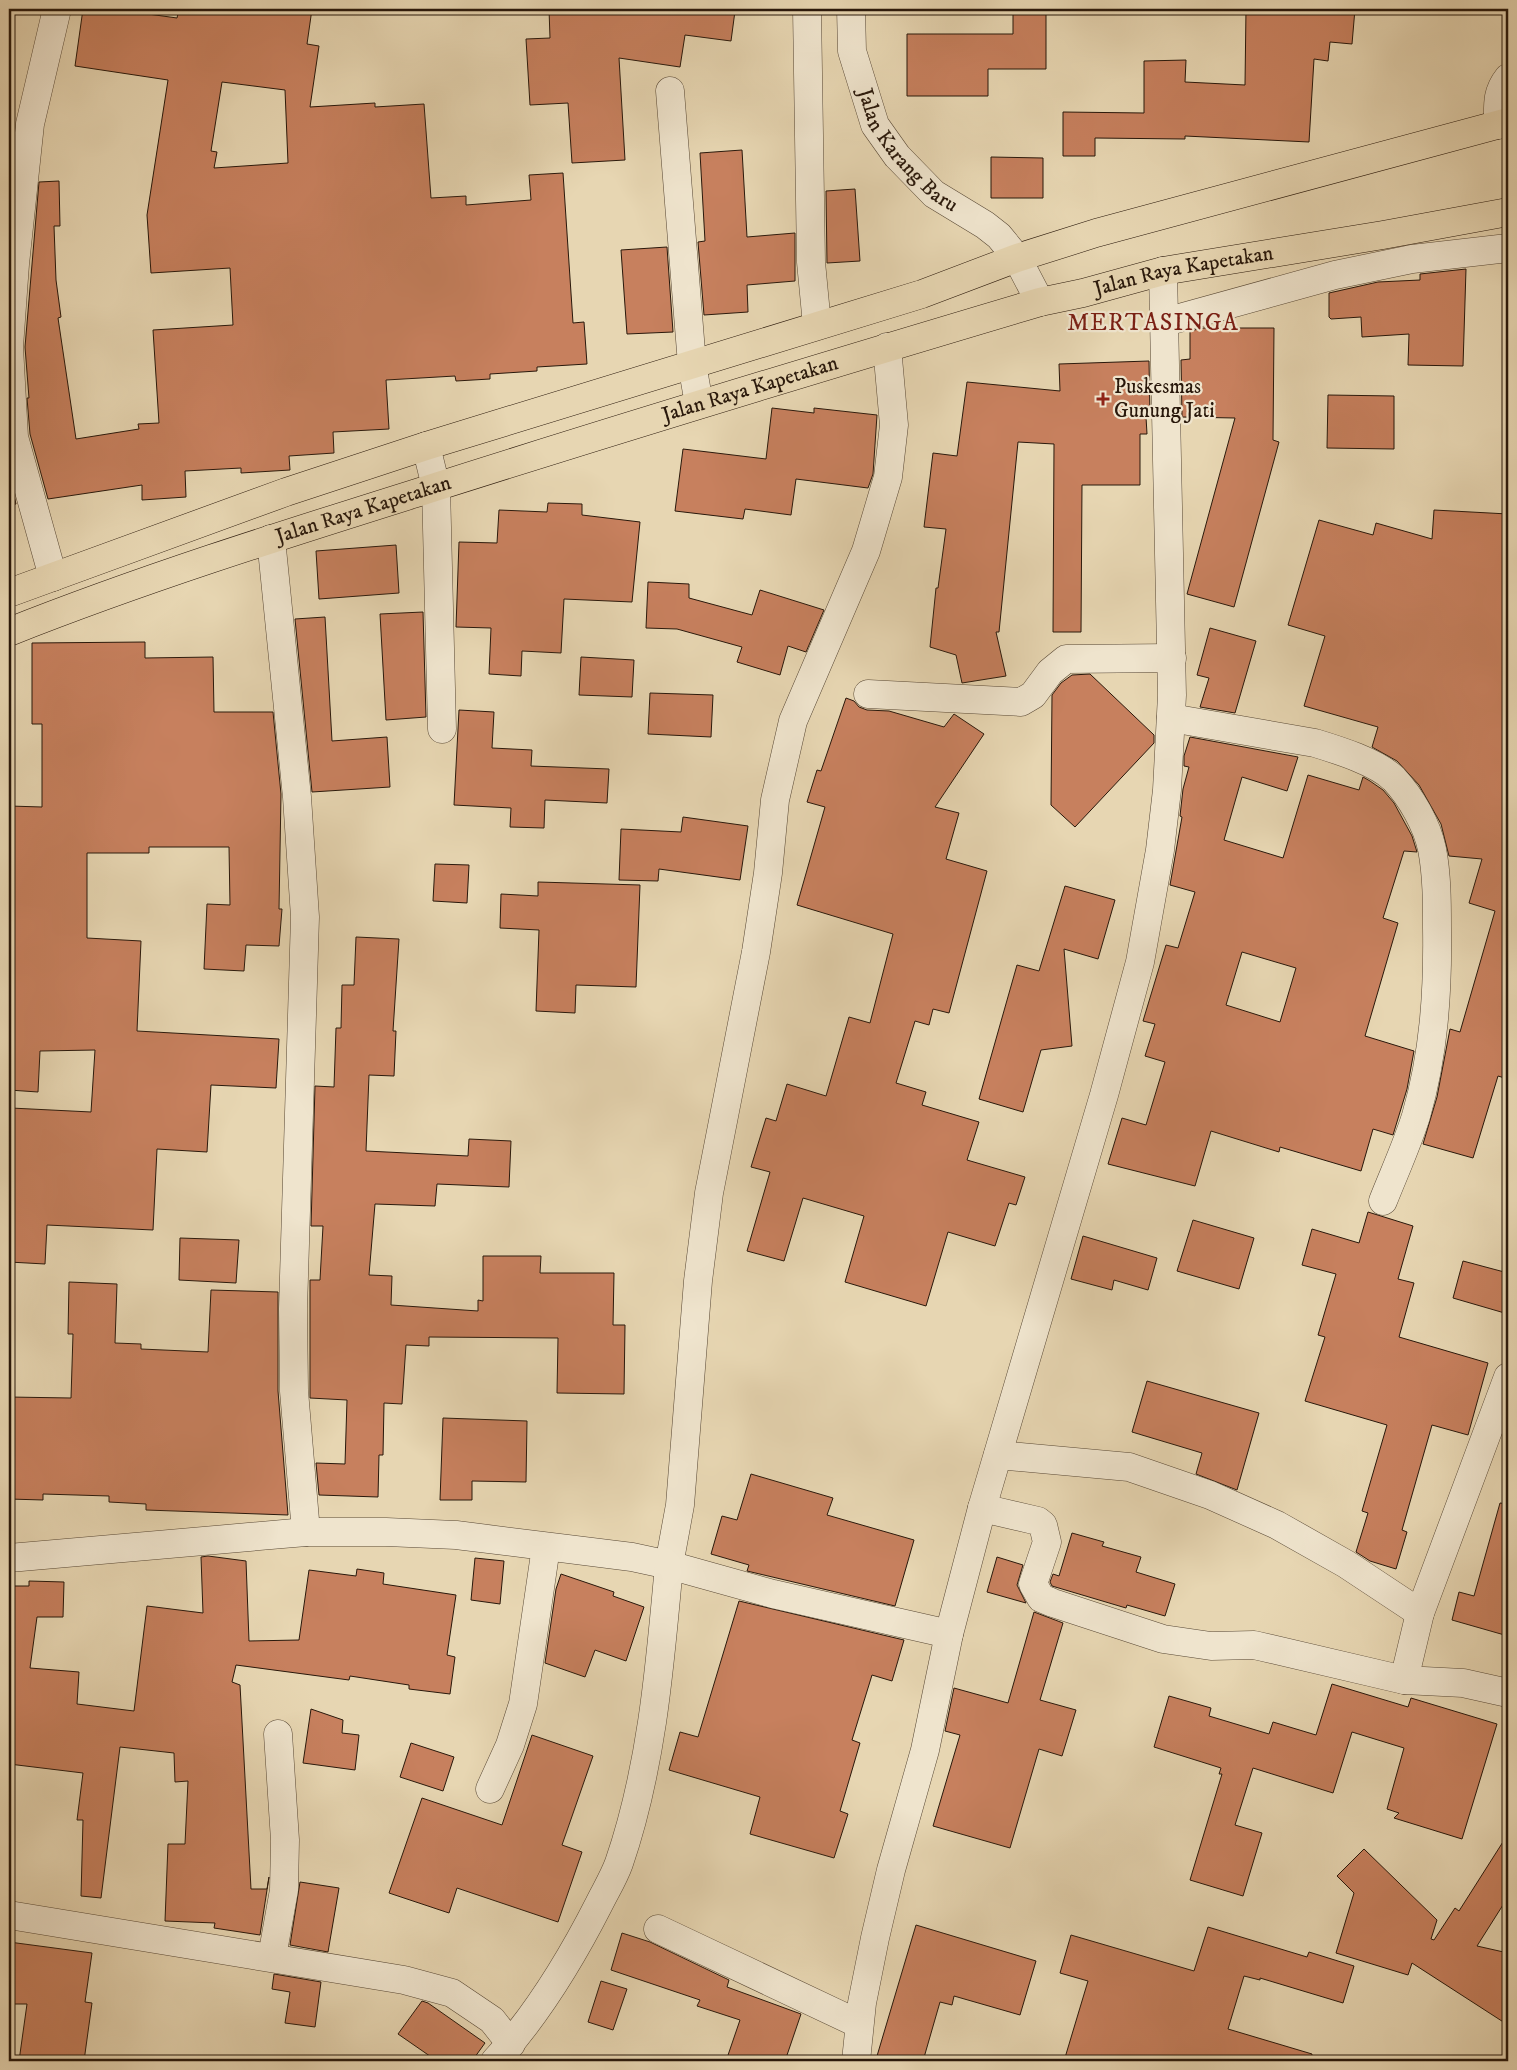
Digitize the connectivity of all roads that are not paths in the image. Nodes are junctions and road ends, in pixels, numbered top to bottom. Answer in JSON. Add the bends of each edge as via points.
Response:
{"nodes":[{"id":1,"x":57,"y":9,"type":"edge"},
{"id":2,"x":807,"y":9,"type":"edge"},
{"id":3,"x":851,"y":9,"type":"edge"},
{"id":4,"x":1508,"y":78,"type":"edge"},
{"id":5,"x":670,"y":91,"type":"dead end"},
{"id":6,"x":1503,"y":123,"type":"edge"},
{"id":7,"x":1508,"y":212,"type":"edge"},
{"id":8,"x":1508,"y":248,"type":"edge"},
{"id":9,"x":1017,"y":258,"type":"junction"},
{"id":10,"x":1163,"y":271,"type":"junction"},
{"id":11,"x":1040,"y":302,"type":"junction"},
{"id":12,"x":1165,"y":322,"type":"junction"},
{"id":13,"x":817,"y":325,"type":"junction"},
{"id":14,"x":9,"y":347,"type":"edge"},
{"id":15,"x":888,"y":347,"type":"junction"},
{"id":16,"x":692,"y":364,"type":"junction"},
{"id":17,"x":699,"y":404,"type":"junction"},
{"id":18,"x":426,"y":446,"type":"junction"},
{"id":19,"x":436,"y":487,"type":"junction"},
{"id":20,"x":271,"y":539,"type":"junction"},
{"id":21,"x":114,"y":555,"type":"junction"},
{"id":22,"x":53,"y":577,"type":"junction"},
{"id":23,"x":122,"y":591,"type":"junction"},
{"id":24,"x":9,"y":593,"type":"edge"},
{"id":25,"x":9,"y":632,"type":"edge"},
{"id":26,"x":1172,"y":658,"type":"junction"},
{"id":27,"x":868,"y":694,"type":"dead end"},
{"id":28,"x":1171,"y":718,"type":"junction"},
{"id":29,"x":442,"y":729,"type":"dead end"},
{"id":30,"x":1383,"y":1201,"type":"dead end"},
{"id":31,"x":1508,"y":1378,"type":"edge"},
{"id":32,"x":998,"y":1455,"type":"junction"},
{"id":33,"x":982,"y":1508,"type":"junction"},
{"id":34,"x":306,"y":1532,"type":"junction"},
{"id":35,"x":546,"y":1547,"type":"junction"},
{"id":36,"x":9,"y":1558,"type":"edge"},
{"id":37,"x":673,"y":1566,"type":"junction"},
{"id":38,"x":1420,"y":1613,"type":"junction"},
{"id":39,"x":949,"y":1634,"type":"junction"},
{"id":40,"x":1404,"y":1680,"type":"junction"},
{"id":41,"x":1508,"y":1693,"type":"edge"},
{"id":42,"x":278,"y":1734,"type":"dead end"},
{"id":43,"x":490,"y":1789,"type":"dead end"},
{"id":44,"x":9,"y":1915,"type":"edge"},
{"id":45,"x":658,"y":1929,"type":"dead end"},
{"id":46,"x":272,"y":1957,"type":"junction"},
{"id":47,"x":859,"y":2024,"type":"junction"},
{"id":48,"x":503,"y":2053,"type":"edge"},
{"id":49,"x":856,"y":2061,"type":"edge"}],
"edges":[{"from":1,"to":14,"type":"street","via":[[30,124]]},
{"from":2,"to":13,"type":"street","via":[[811,262]]},
{"from":3,"to":9,"type":"street","name":"Jalan Karang Baru","via":[[852,51],[875,124],[897,156],[934,194],[985,225]]},
{"from":4,"to":6,"type":"street","via":[[1497,99]]},
{"from":5,"to":16,"type":"street"},
{"from":6,"to":9,"type":"highway","name":"Jalan Raya Kapetakan","via":[[1190,206]]},
{"from":7,"to":10,"type":"highway","name":"Jalan Raya Kapetakan"},
{"from":8,"to":12,"type":"street","via":[[1412,259],[1344,273]]},
{"from":9,"to":11,"type":"street","name":"Jalan Karang Baru"},
{"from":9,"to":13,"type":"highway","name":"Jalan Raya Kapetakan","via":[[922,294]]},
{"from":10,"to":11,"type":"highway","name":"Jalan Raya Kapetakan"},
{"from":10,"to":12,"type":"street"},
{"from":11,"to":15,"type":"highway","name":"Jalan Raya Kapetakan"},
{"from":12,"to":26,"type":"street"},
{"from":13,"to":16,"type":"highway","name":"Jalan Raya Kapetakan"},
{"from":14,"to":22,"type":"street","via":[[14,437]]},
{"from":15,"to":17,"type":"highway","name":"Jalan Raya Kapetakan"},
{"from":15,"to":37,"type":"street","via":[[894,425],[888,478],[866,551],[793,721],[775,800],[768,873],[754,961],[709,1193]]},
{"from":16,"to":17,"type":"street"},
{"from":16,"to":18,"type":"highway","name":"Jalan Raya Kapetakan"},
{"from":17,"to":19,"type":"highway","name":"Jalan Raya Kapetakan"},
{"from":18,"to":19,"type":"street"},
{"from":18,"to":21,"type":"highway","name":"Jalan Raya Kapetakan","via":[[277,495]]},
{"from":19,"to":20,"type":"highway","name":"Jalan Raya Kapetakan"},
{"from":19,"to":29,"type":"street"},
{"from":20,"to":23,"type":"highway","name":"Jalan Raya Kapetakan"},
{"from":20,"to":34,"type":"street","via":[[297,798],[305,917],[294,1391]]},
{"from":21,"to":22,"type":"highway","name":"Jalan Raya Kapetakan"},
{"from":21,"to":23,"type":"highway"},
{"from":22,"to":24,"type":"highway","name":"Jalan Raya Kapetakan"},
{"from":23,"to":25,"type":"highway","name":"Jalan Raya Kapetakan"},
{"from":26,"to":27,"type":"street","via":[[1066,659],[1050,672],[1033,694],[1021,702]]},
{"from":26,"to":28,"type":"street"},
{"from":28,"to":30,"type":"street","via":[[1315,743],[1338,750],[1393,778],[1418,814],[1432,847],[1437,885],[1438,986],[1430,1056],[1416,1117]]},
{"from":28,"to":32,"type":"street","via":[[1160,850],[1140,962]]},
{"from":31,"to":38,"type":"street"},
{"from":32,"to":33,"type":"street"},
{"from":32,"to":38,"type":"street","via":[[1130,1467],[1210,1495],[1277,1525],[1346,1564]]},
{"from":33,"to":39,"type":"street"},
{"from":33,"to":40,"type":"street","via":[[1038,1521],[1043,1525],[1047,1542],[1033,1584],[1041,1598],[1053,1603],[1163,1640],[1211,1646],[1254,1645]]},
{"from":34,"to":35,"type":"street","via":[[456,1535]]},
{"from":34,"to":36,"type":"street"},
{"from":35,"to":37,"type":"street","via":[[632,1557]]},
{"from":35,"to":43,"type":"street","via":[[523,1704],[510,1746]]},
{"from":37,"to":39,"type":"street","via":[[773,1594]]},
{"from":37,"to":48,"type":"street","via":[[658,1696],[638,1795],[618,1864],[577,1947]]},
{"from":38,"to":40,"type":"street"},
{"from":39,"to":47,"type":"street","via":[[925,1750],[875,1938]]},
{"from":40,"to":41,"type":"street","via":[[1463,1683]]},
{"from":42,"to":46,"type":"street","via":[[285,1840],[284,1890]]},
{"from":44,"to":46,"type":"street"},
{"from":45,"to":47,"type":"street"},
{"from":46,"to":48,"type":"street","via":[[404,1980],[452,1993],[492,2020]]},
{"from":47,"to":49,"type":"street"}]}
